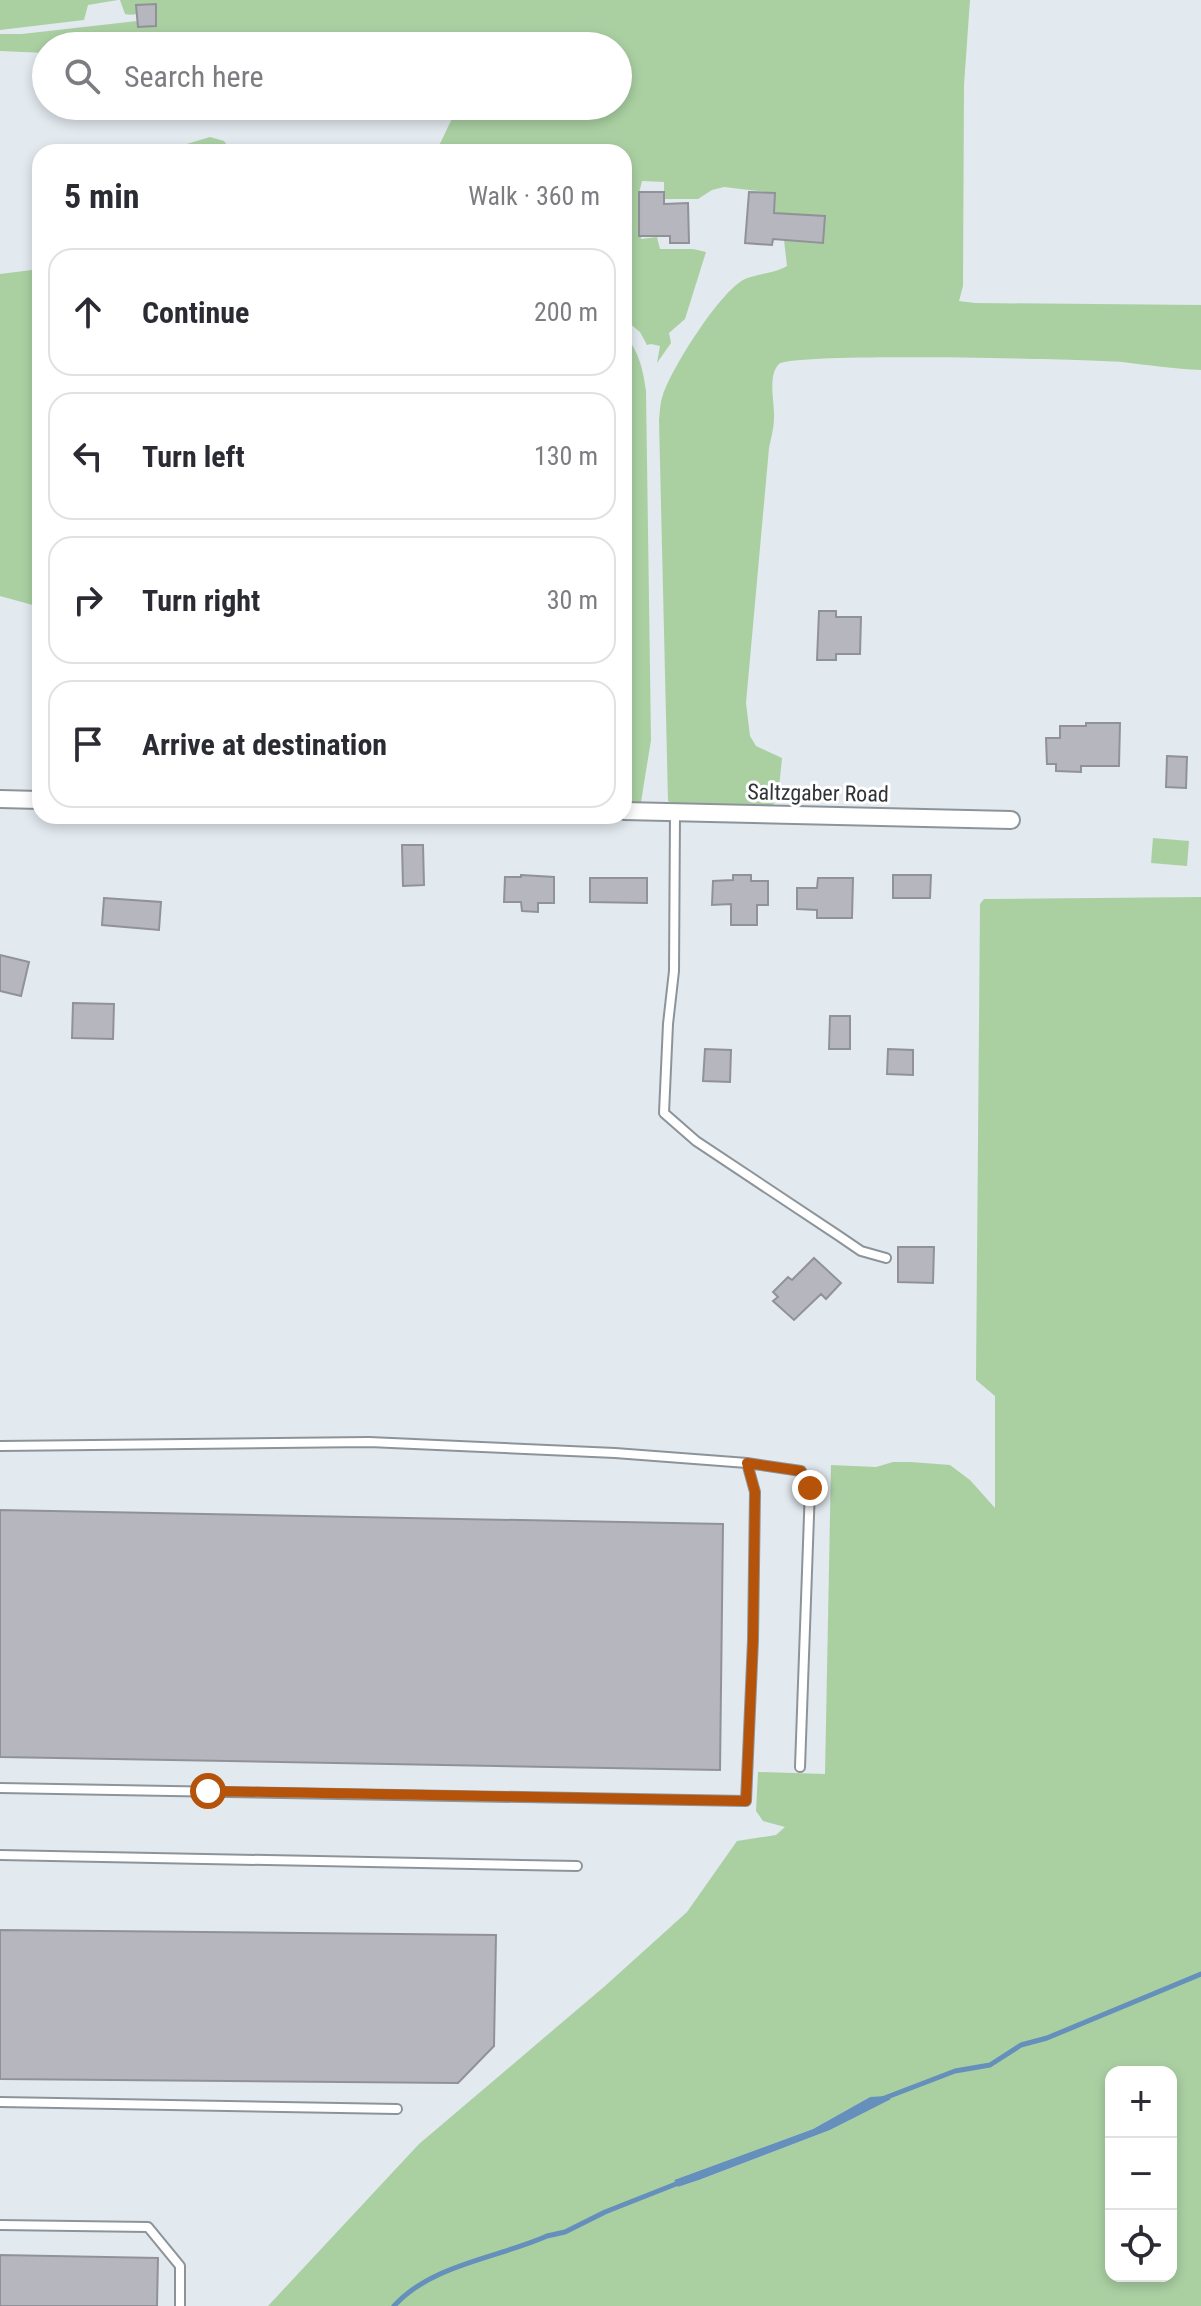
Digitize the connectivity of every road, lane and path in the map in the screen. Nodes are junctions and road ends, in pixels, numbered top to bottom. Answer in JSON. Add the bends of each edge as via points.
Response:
{"nodes":[{"id":1,"x":0,"y":799,"type":"edge"},
{"id":2,"x":32,"y":800,"type":"edge"},
{"id":3,"x":632,"y":811,"type":"edge"},
{"id":4,"x":675,"y":812,"type":"junction"},
{"id":5,"x":1011,"y":820,"type":"dead end"},
{"id":6,"x":886,"y":1258,"type":"dead end"},
{"id":7,"x":0,"y":1446,"type":"edge"},
{"id":8,"x":747,"y":1463,"type":"junction"},
{"id":9,"x":800,"y":1767,"type":"dead end"},
{"id":10,"x":0,"y":1788,"type":"edge"},
{"id":11,"x":0,"y":1855,"type":"edge"},
{"id":12,"x":577,"y":1866,"type":"dead end"},
{"id":13,"x":0,"y":2102,"type":"edge"},
{"id":14,"x":397,"y":2109,"type":"dead end"},
{"id":15,"x":0,"y":2225,"type":"edge"},
{"id":16,"x":180,"y":2306,"type":"edge"}],
"edges":[{"from":1,"to":2,"type":"street"},
{"from":3,"to":4,"type":"street","name":"Saltzgaber Road"},
{"from":4,"to":5,"type":"street","name":"Saltzgaber Road"},
{"from":4,"to":6,"type":"lane","via":[[674,971],[664,1113],[696,1141],[861,1251]]},
{"from":7,"to":8,"type":"lane","via":[[369,1442]]},
{"from":8,"to":9,"type":"lane","via":[[801,1471],[810,1488]]},
{"from":8,"to":10,"type":"lane","via":[[755,1492],[746,1801]]},
{"from":11,"to":12,"type":"lane"},
{"from":13,"to":14,"type":"lane"},
{"from":15,"to":16,"type":"lane","via":[[148,2227],[180,2266]]}]}
